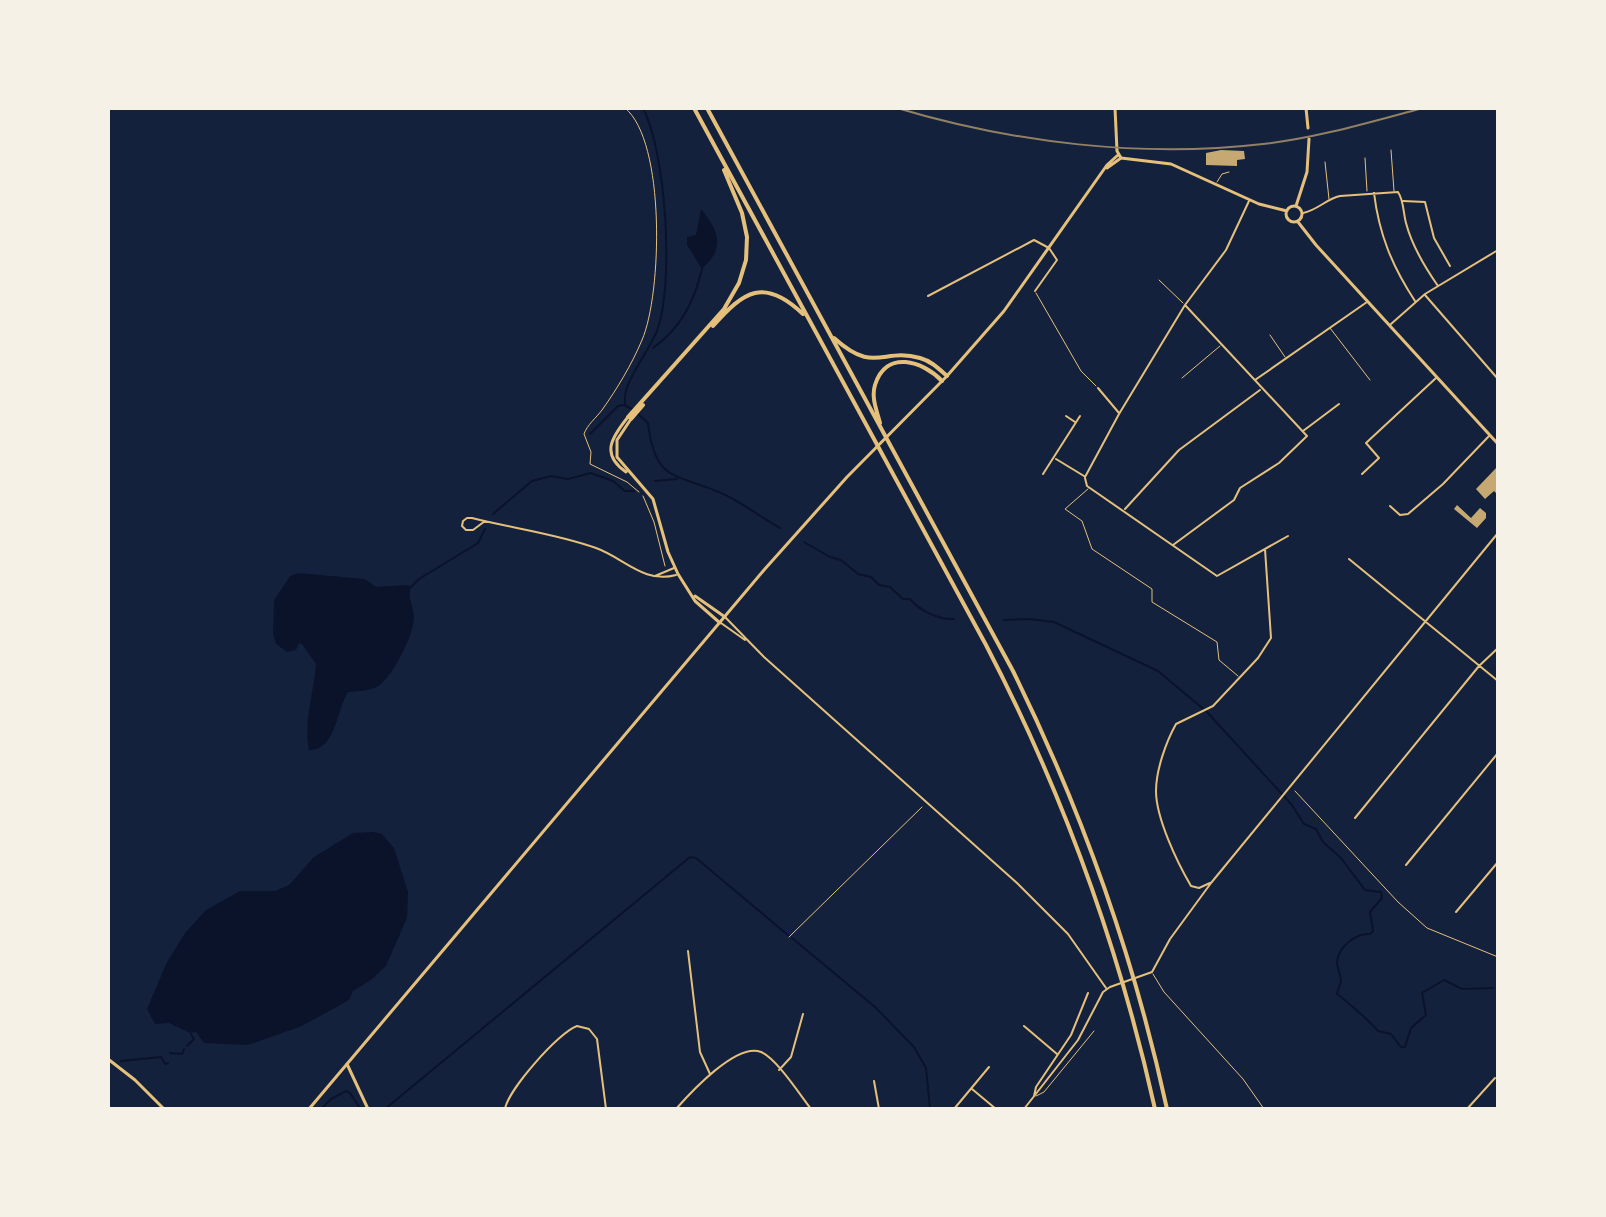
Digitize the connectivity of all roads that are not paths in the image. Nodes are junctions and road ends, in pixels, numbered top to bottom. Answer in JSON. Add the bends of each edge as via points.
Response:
{"nodes":[{"id":1,"x":694,"y":108,"type":"edge"},
{"id":2,"x":707,"y":108,"type":"edge"},
{"id":3,"x":1306,"y":108,"type":"edge"},
{"id":4,"x":1114,"y":109,"type":"edge"},
{"id":5,"x":1308,"y":128,"type":"dead end"},
{"id":6,"x":1309,"y":139,"type":"dead end"},
{"id":7,"x":716,"y":149,"type":"junction"},
{"id":8,"x":1391,"y":150,"type":"dead end"},
{"id":9,"x":1119,"y":156,"type":"junction"},
{"id":10,"x":1365,"y":158,"type":"dead end"},
{"id":11,"x":1325,"y":162,"type":"dead end"},
{"id":12,"x":1229,"y":172,"type":"dead end"},
{"id":13,"x":1216,"y":184,"type":"junction"},
{"id":14,"x":1394,"y":192,"type":"junction"},
{"id":15,"x":1368,"y":193,"type":"junction"},
{"id":16,"x":1374,"y":193,"type":"junction"},
{"id":17,"x":1329,"y":199,"type":"junction"},
{"id":18,"x":1250,"y":200,"type":"junction"},
{"id":19,"x":1402,"y":201,"type":"junction"},
{"id":20,"x":1296,"y":206,"type":"junction"},
{"id":21,"x":1287,"y":211,"type":"junction"},
{"id":22,"x":1303,"y":213,"type":"junction"},
{"id":23,"x":1298,"y":222,"type":"junction"},
{"id":24,"x":1049,"y":248,"type":"junction"},
{"id":25,"x":1498,"y":250,"type":"edge"},
{"id":26,"x":1450,"y":266,"type":"dead end"},
{"id":27,"x":1159,"y":280,"type":"dead end"},
{"id":28,"x":1438,"y":286,"type":"junction"},
{"id":29,"x":1035,"y":291,"type":"joint"},
{"id":30,"x":1425,"y":294,"type":"junction"},
{"id":31,"x":928,"y":296,"type":"dead end"},
{"id":32,"x":1368,"y":301,"type":"junction"},
{"id":33,"x":1416,"y":302,"type":"junction"},
{"id":34,"x":1185,"y":305,"type":"junction"},
{"id":35,"x":808,"y":318,"type":"junction"},
{"id":36,"x":1389,"y":325,"type":"junction"},
{"id":37,"x":1330,"y":328,"type":"junction"},
{"id":38,"x":829,"y":333,"type":"junction"},
{"id":39,"x":1270,"y":335,"type":"dead end"},
{"id":40,"x":1223,"y":344,"type":"junction"},
{"id":41,"x":1285,"y":357,"type":"junction"},
{"id":42,"x":947,"y":376,"type":"junction"},
{"id":43,"x":1182,"y":378,"type":"dead end"},
{"id":44,"x":1437,"y":378,"type":"junction"},
{"id":45,"x":1498,"y":379,"type":"edge"},
{"id":46,"x":1370,"y":380,"type":"dead end"},
{"id":47,"x":942,"y":381,"type":"junction"},
{"id":48,"x":1254,"y":381,"type":"junction"},
{"id":49,"x":1098,"y":388,"type":"joint"},
{"id":50,"x":1261,"y":389,"type":"junction"},
{"id":51,"x":642,"y":404,"type":"junction"},
{"id":52,"x":1339,"y":404,"type":"dead end"},
{"id":53,"x":1119,"y":414,"type":"junction"},
{"id":54,"x":1066,"y":416,"type":"dead end"},
{"id":55,"x":1080,"y":416,"type":"dead end"},
{"id":56,"x":630,"y":418,"type":"joint"},
{"id":57,"x":1076,"y":422,"type":"junction"},
{"id":58,"x":882,"y":429,"type":"junction"},
{"id":59,"x":1303,"y":431,"type":"junction"},
{"id":60,"x":1490,"y":435,"type":"junction"},
{"id":61,"x":1498,"y":444,"type":"edge"},
{"id":62,"x":1054,"y":458,"type":"junction"},
{"id":63,"x":1043,"y":474,"type":"dead end"},
{"id":64,"x":1362,"y":474,"type":"dead end"},
{"id":65,"x":1085,"y":477,"type":"junction"},
{"id":66,"x":1089,"y":487,"type":"junction"},
{"id":67,"x":1390,"y":506,"type":"dead end"},
{"id":68,"x":1124,"y":510,"type":"junction"},
{"id":69,"x":485,"y":521,"type":"junction"},
{"id":70,"x":1498,"y":533,"type":"edge"},
{"id":71,"x":1288,"y":536,"type":"dead end"},
{"id":72,"x":1173,"y":545,"type":"junction"},
{"id":73,"x":1265,"y":549,"type":"junction"},
{"id":74,"x":1349,"y":559,"type":"dead end"},
{"id":75,"x":674,"y":568,"type":"junction"},
{"id":76,"x":678,"y":574,"type":"junction"},
{"id":77,"x":654,"y":576,"type":"junction"},
{"id":78,"x":692,"y":594,"type":"junction"},
{"id":79,"x":725,"y":617,"type":"junction"},
{"id":80,"x":1426,"y":620,"type":"junction"},
{"id":81,"x":720,"y":623,"type":"junction"},
{"id":82,"x":746,"y":641,"type":"junction"},
{"id":83,"x":1498,"y":648,"type":"edge"},
{"id":84,"x":1479,"y":666,"type":"junction"},
{"id":85,"x":1240,"y":678,"type":"junction"},
{"id":86,"x":1498,"y":681,"type":"edge"},
{"id":87,"x":1498,"y":753,"type":"edge"},
{"id":88,"x":1355,"y":818,"type":"dead end"},
{"id":89,"x":1498,"y":862,"type":"edge"},
{"id":90,"x":1406,"y":865,"type":"dead end"},
{"id":91,"x":1211,"y":883,"type":"junction"},
{"id":92,"x":1456,"y":912,"type":"dead end"},
{"id":93,"x":688,"y":951,"type":"dead end"},
{"id":94,"x":1152,"y":972,"type":"junction"},
{"id":95,"x":1106,"y":989,"type":"junction"},
{"id":96,"x":1088,"y":993,"type":"dead end"},
{"id":97,"x":803,"y":1014,"type":"dead end"},
{"id":98,"x":1024,"y":1026,"type":"dead end"},
{"id":99,"x":1094,"y":1031,"type":"dead end"},
{"id":100,"x":1058,"y":1054,"type":"junction"},
{"id":101,"x":108,"y":1059,"type":"edge"},
{"id":102,"x":347,"y":1064,"type":"junction"},
{"id":103,"x":989,"y":1067,"type":"dead end"},
{"id":104,"x":779,"y":1070,"type":"junction"},
{"id":105,"x":711,"y":1075,"type":"junction"},
{"id":106,"x":1495,"y":1078,"type":"dead end"},
{"id":107,"x":874,"y":1081,"type":"dead end"},
{"id":108,"x":971,"y":1089,"type":"junction"},
{"id":109,"x":1034,"y":1097,"type":"junction"},
{"id":110,"x":957,"y":1105,"type":"junction"},
{"id":111,"x":164,"y":1109,"type":"edge"},
{"id":112,"x":309,"y":1109,"type":"edge"},
{"id":113,"x":368,"y":1109,"type":"edge"},
{"id":114,"x":505,"y":1109,"type":"edge"},
{"id":115,"x":606,"y":1109,"type":"edge"},
{"id":116,"x":676,"y":1109,"type":"edge"},
{"id":117,"x":811,"y":1109,"type":"edge"},
{"id":118,"x":879,"y":1109,"type":"edge"},
{"id":119,"x":954,"y":1109,"type":"edge"},
{"id":120,"x":962,"y":1109,"type":"edge"},
{"id":121,"x":996,"y":1109,"type":"edge"},
{"id":122,"x":1024,"y":1109,"type":"edge"},
{"id":123,"x":1155,"y":1109,"type":"edge"},
{"id":124,"x":1167,"y":1109,"type":"edge"},
{"id":125,"x":1264,"y":1109,"type":"edge"},
{"id":126,"x":1467,"y":1109,"type":"edge"}],
"edges":[{"from":1,"to":7,"type":"highway"},
{"from":2,"to":38,"type":"highway"},
{"from":3,"to":5,"type":"main road"},
{"from":4,"to":9,"type":"main road"},
{"from":6,"to":20,"type":"main road","via":[[1307,172]]},
{"from":7,"to":35,"type":"highway"},
{"from":7,"to":51,"type":"highway","via":[[745,224],[743,272],[724,309]]},
{"from":8,"to":14,"type":"lane"},
{"from":9,"to":13,"type":"main road","via":[[1171,164]]},
{"from":9,"to":24,"type":"main road"},
{"from":10,"to":15,"type":"lane"},
{"from":11,"to":17,"type":"lane"},
{"from":12,"to":13,"type":"lane"},
{"from":13,"to":18,"type":"main road"},
{"from":14,"to":16,"type":"street"},
{"from":14,"to":19,"type":"street","via":[[1401,193]]},
{"from":15,"to":16,"type":"street"},
{"from":15,"to":17,"type":"street"},
{"from":16,"to":33,"type":"street","via":[[1386,248]]},
{"from":17,"to":22,"type":"street"},
{"from":18,"to":21,"type":"main road"},
{"from":18,"to":34,"type":"street","via":[[1219,262]]},
{"from":19,"to":26,"type":"street","via":[[1425,202],[1434,238]]},
{"from":19,"to":28,"type":"street","via":[[1418,256]]},
{"from":20,"to":21,"type":"main road"},
{"from":20,"to":22,"type":"main road"},
{"from":21,"to":23,"type":"main road","via":[[1290,221]]},
{"from":22,"to":23,"type":"main road"},
{"from":23,"to":32,"type":"main road"},
{"from":24,"to":29,"type":"street","via":[[1057,263]]},
{"from":24,"to":31,"type":"street","via":[[1031,240]]},
{"from":24,"to":42,"type":"main road","via":[[1004,311]]},
{"from":25,"to":28,"type":"street"},
{"from":27,"to":34,"type":"lane"},
{"from":28,"to":30,"type":"street"},
{"from":29,"to":49,"type":"lane","via":[[1081,371]]},
{"from":30,"to":33,"type":"street"},
{"from":30,"to":45,"type":"street"},
{"from":32,"to":36,"type":"main road"},
{"from":32,"to":37,"type":"street"},
{"from":33,"to":36,"type":"street"},
{"from":34,"to":40,"type":"street"},
{"from":34,"to":53,"type":"street"},
{"from":35,"to":51,"type":"highway","via":[[778,294],[744,295]]},
{"from":35,"to":123,"type":"highway","via":[[986,645],[1050,778],[1107,928]]},
{"from":36,"to":44,"type":"main road"},
{"from":37,"to":41,"type":"street"},
{"from":37,"to":46,"type":"lane"},
{"from":38,"to":42,"type":"highway","via":[[865,358],[914,356]]},
{"from":38,"to":58,"type":"highway"},
{"from":39,"to":41,"type":"lane"},
{"from":40,"to":43,"type":"lane"},
{"from":40,"to":48,"type":"street"},
{"from":41,"to":48,"type":"street"},
{"from":42,"to":47,"type":"main road"},
{"from":44,"to":60,"type":"main road"},
{"from":44,"to":64,"type":"street","via":[[1366,443],[1379,458]]},
{"from":47,"to":58,"type":"highway","via":[[917,362],[887,368],[874,395]]},
{"from":47,"to":79,"type":"main road","via":[[827,499]]},
{"from":48,"to":50,"type":"street"},
{"from":49,"to":53,"type":"street"},
{"from":50,"to":59,"type":"street"},
{"from":50,"to":68,"type":"street","via":[[1179,450]]},
{"from":51,"to":56,"type":"highway"},
{"from":52,"to":59,"type":"street"},
{"from":53,"to":65,"type":"street"},
{"from":54,"to":57,"type":"street"},
{"from":55,"to":57,"type":"street"},
{"from":56,"to":75,"type":"main road","via":[[619,434],[617,457],[653,499]]},
{"from":57,"to":62,"type":"street"},
{"from":58,"to":124,"type":"highway","via":[[1013,671],[1061,774],[1118,923]]},
{"from":59,"to":72,"type":"street","via":[[1307,436],[1279,463],[1240,488],[1234,500]]},
{"from":60,"to":61,"type":"main road"},
{"from":60,"to":67,"type":"street","via":[[1408,514],[1400,515]]},
{"from":62,"to":63,"type":"street"},
{"from":62,"to":65,"type":"street"},
{"from":65,"to":66,"type":"street"},
{"from":66,"to":68,"type":"street"},
{"from":66,"to":85,"type":"lane","via":[[1065,509],[1087,527],[1089,545],[1152,589],[1152,602],[1217,642],[1219,660]]},
{"from":68,"to":72,"type":"street"},
{"from":69,"to":69,"type":"street","via":[[467,518],[462,523],[470,530]]},
{"from":69,"to":77,"type":"street","via":[[597,548]]},
{"from":70,"to":80,"type":"street"},
{"from":71,"to":73,"type":"street"},
{"from":72,"to":73,"type":"street","via":[[1217,576]]},
{"from":73,"to":85,"type":"street","via":[[1271,638]]},
{"from":74,"to":80,"type":"street"},
{"from":75,"to":76,"type":"main road"},
{"from":75,"to":77,"type":"street"},
{"from":76,"to":77,"type":"street"},
{"from":76,"to":78,"type":"main road"},
{"from":78,"to":79,"type":"main road"},
{"from":78,"to":81,"type":"main road"},
{"from":79,"to":81,"type":"main road"},
{"from":79,"to":82,"type":"street"},
{"from":80,"to":84,"type":"street"},
{"from":80,"to":91,"type":"street"},
{"from":81,"to":82,"type":"street"},
{"from":81,"to":102,"type":"main road"},
{"from":82,"to":95,"type":"street","via":[[992,860],[1068,934]]},
{"from":83,"to":84,"type":"street"},
{"from":84,"to":86,"type":"street"},
{"from":84,"to":88,"type":"street"},
{"from":85,"to":91,"type":"street","via":[[1210,708],[1176,724],[1156,790],[1167,833],[1191,886]]},
{"from":87,"to":90,"type":"street"},
{"from":89,"to":92,"type":"street"},
{"from":91,"to":94,"type":"street"},
{"from":93,"to":105,"type":"street","via":[[700,1052]]},
{"from":94,"to":95,"type":"street"},
{"from":94,"to":125,"type":"lane"},
{"from":95,"to":109,"type":"street","via":[[1078,1040]]},
{"from":96,"to":100,"type":"street"},
{"from":97,"to":104,"type":"street","via":[[791,1057]]},
{"from":98,"to":100,"type":"street"},
{"from":99,"to":109,"type":"lane","via":[[1044,1092]]},
{"from":100,"to":109,"type":"street"},
{"from":101,"to":111,"type":"main road"},
{"from":102,"to":112,"type":"main road"},
{"from":102,"to":113,"type":"main road"},
{"from":103,"to":108,"type":"street"},
{"from":104,"to":105,"type":"street","via":[[764,1054],[747,1051]]},
{"from":104,"to":117,"type":"street"},
{"from":105,"to":116,"type":"street"},
{"from":106,"to":126,"type":"street"},
{"from":107,"to":118,"type":"street"},
{"from":108,"to":110,"type":"street"},
{"from":108,"to":121,"type":"street"},
{"from":109,"to":122,"type":"street"},
{"from":110,"to":119,"type":"street"},
{"from":110,"to":120,"type":"street"},
{"from":114,"to":115,"type":"street","via":[[510,1093],[577,1026],[589,1029],[597,1039]]}]}
